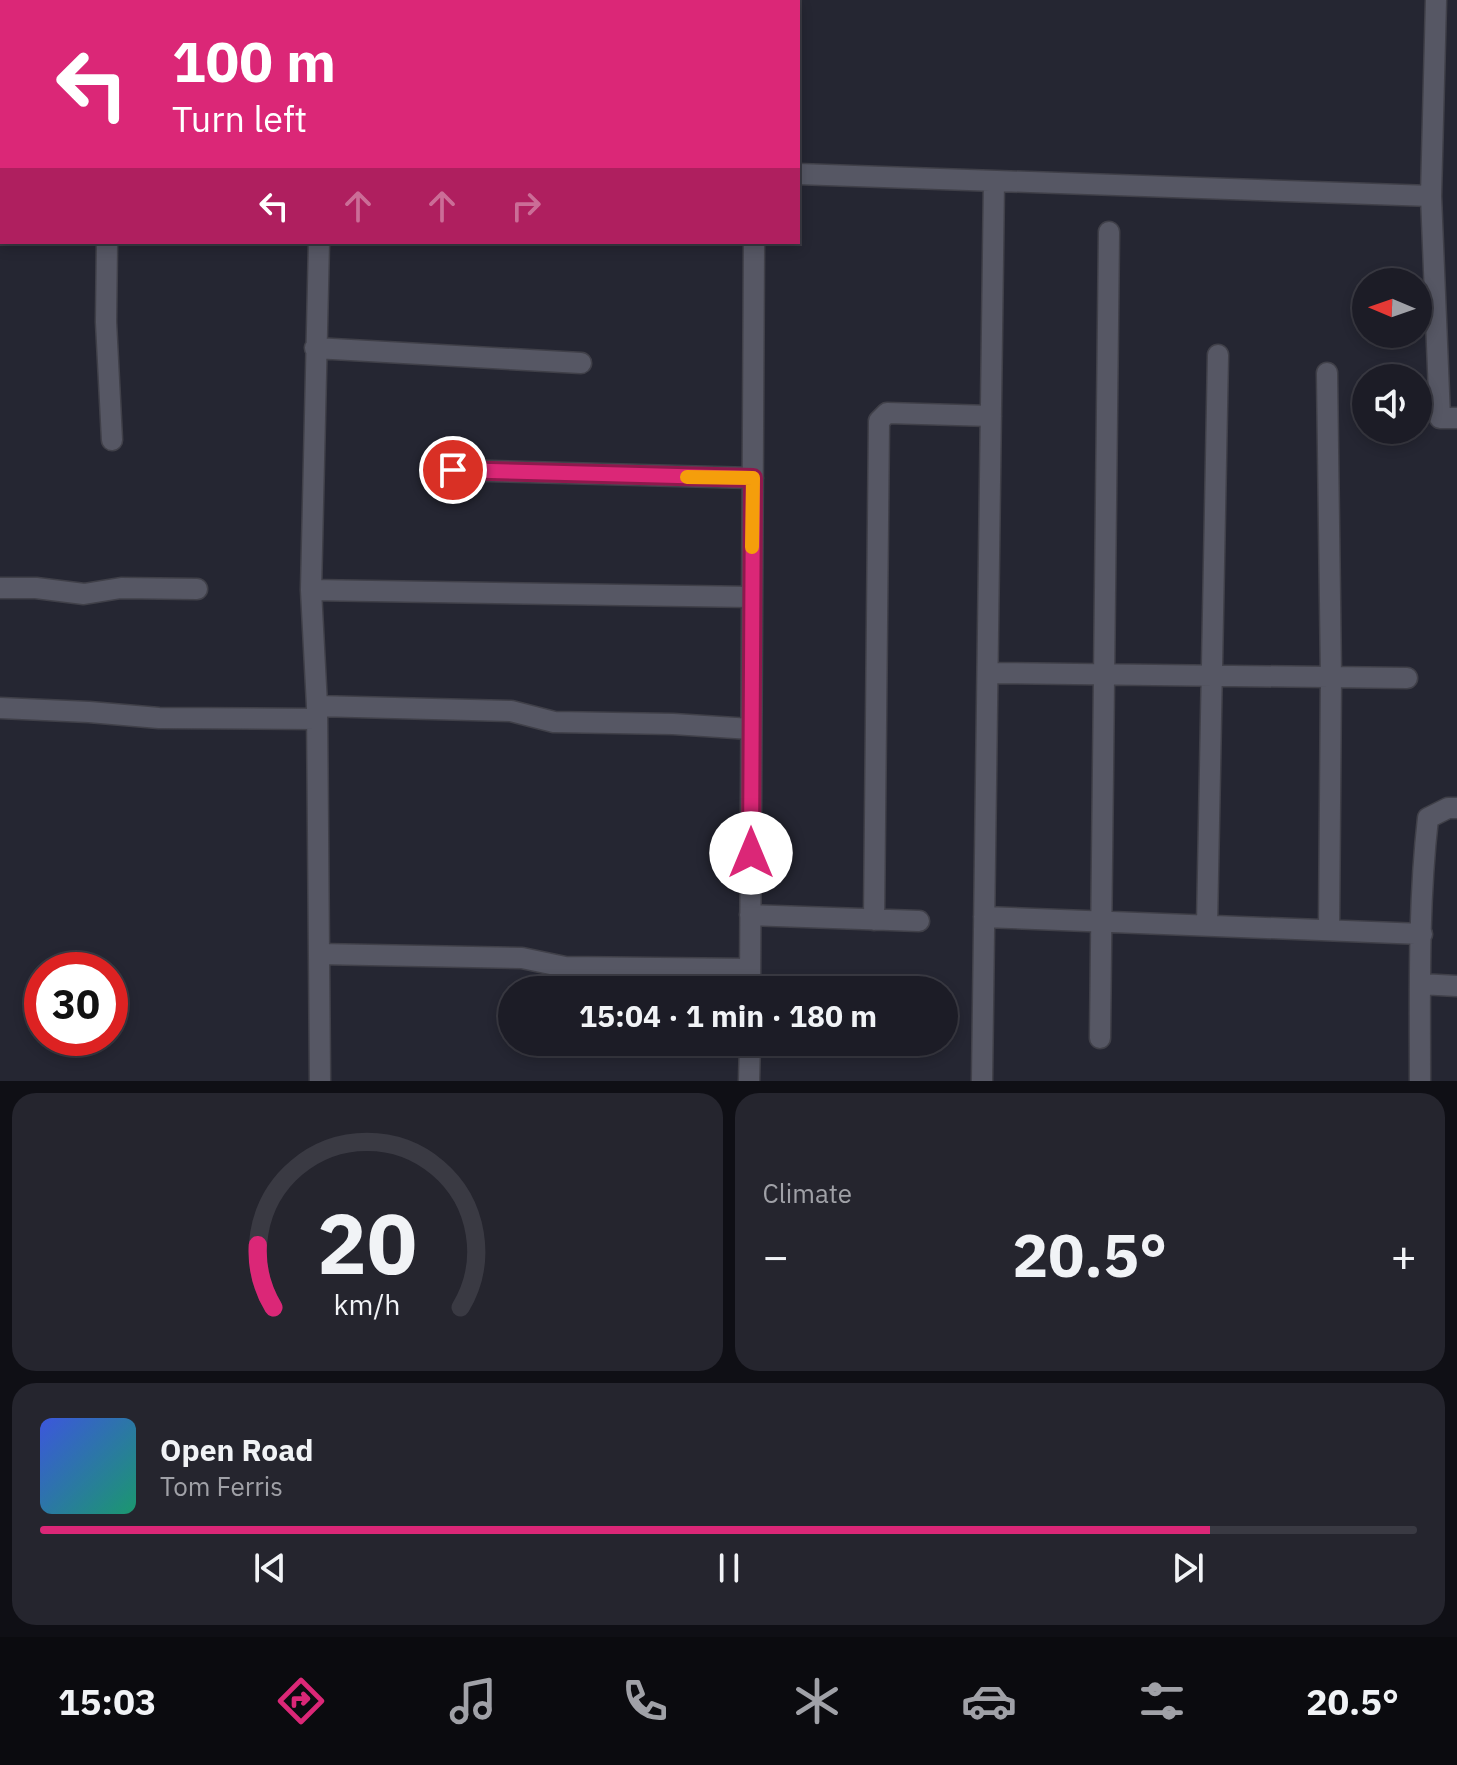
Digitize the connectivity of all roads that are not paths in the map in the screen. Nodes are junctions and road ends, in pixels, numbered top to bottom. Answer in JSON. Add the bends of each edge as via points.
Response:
{"nodes":[{"id":1,"x":1436,"y":0,"type":"edge"},
{"id":2,"x":800,"y":174,"type":"edge"},
{"id":3,"x":994,"y":181,"type":"junction"},
{"id":4,"x":1431,"y":196,"type":"junction"},
{"id":5,"x":1109,"y":232,"type":"dead end"},
{"id":6,"x":107,"y":244,"type":"edge"},
{"id":7,"x":319,"y":244,"type":"edge"},
{"id":8,"x":754,"y":244,"type":"edge"},
{"id":9,"x":315,"y":348,"type":"junction"},
{"id":10,"x":1218,"y":355,"type":"dead end"},
{"id":11,"x":581,"y":363,"type":"dead end"},
{"id":12,"x":1327,"y":373,"type":"dead end"},
{"id":13,"x":991,"y":416,"type":"junction"},
{"id":14,"x":1457,"y":418,"type":"edge"},
{"id":15,"x":112,"y":440,"type":"dead end"},
{"id":16,"x":453,"y":470,"type":"dead end"},
{"id":17,"x":753,"y":478,"type":"junction"},
{"id":18,"x":0,"y":588,"type":"edge"},
{"id":19,"x":197,"y":589,"type":"dead end"},
{"id":20,"x":311,"y":590,"type":"junction"},
{"id":21,"x":752,"y":597,"type":"junction"},
{"id":22,"x":988,"y":673,"type":"junction"},
{"id":23,"x":1105,"y":675,"type":"junction"},
{"id":24,"x":1212,"y":676,"type":"junction"},
{"id":25,"x":1331,"y":677,"type":"junction"},
{"id":26,"x":1407,"y":678,"type":"dead end"},
{"id":27,"x":0,"y":708,"type":"edge"},
{"id":28,"x":317,"y":712,"type":"junction"},
{"id":29,"x":751,"y":729,"type":"junction"},
{"id":30,"x":1457,"y":808,"type":"edge"},
{"id":31,"x":750,"y":915,"type":"junction"},
{"id":32,"x":984,"y":917,"type":"junction"},
{"id":33,"x":874,"y":920,"type":"junction"},
{"id":34,"x":919,"y":921,"type":"dead end"},
{"id":35,"x":1100,"y":922,"type":"junction"},
{"id":36,"x":1207,"y":925,"type":"junction"},
{"id":37,"x":1329,"y":930,"type":"junction"},
{"id":38,"x":1422,"y":934,"type":"junction"},
{"id":39,"x":319,"y":954,"type":"junction"},
{"id":40,"x":693,"y":976,"type":"edge"},
{"id":41,"x":750,"y":976,"type":"edge"},
{"id":42,"x":1420,"y":984,"type":"junction"},
{"id":43,"x":1457,"y":986,"type":"edge"},
{"id":44,"x":1100,"y":1038,"type":"dead end"},
{"id":45,"x":750,"y":1056,"type":"edge"},
{"id":46,"x":320,"y":1081,"type":"edge"},
{"id":47,"x":749,"y":1081,"type":"edge"},
{"id":48,"x":982,"y":1081,"type":"edge"},
{"id":49,"x":1420,"y":1081,"type":"edge"}],
"edges":[{"from":1,"to":4,"type":"street"},
{"from":2,"to":3,"type":"street"},
{"from":3,"to":4,"type":"street"},
{"from":3,"to":13,"type":"street"},
{"from":4,"to":14,"type":"street","via":[[1440,418]]},
{"from":5,"to":23,"type":"street"},
{"from":6,"to":15,"type":"street"},
{"from":7,"to":9,"type":"street"},
{"from":8,"to":17,"type":"street"},
{"from":9,"to":11,"type":"street"},
{"from":9,"to":20,"type":"street"},
{"from":10,"to":24,"type":"street"},
{"from":12,"to":25,"type":"street"},
{"from":13,"to":22,"type":"street"},
{"from":13,"to":33,"type":"street","via":[[887,413],[879,421]]},
{"from":16,"to":17,"type":"street"},
{"from":17,"to":21,"type":"street"},
{"from":18,"to":19,"type":"street","via":[[84,594],[121,588]]},
{"from":20,"to":21,"type":"street"},
{"from":20,"to":28,"type":"street"},
{"from":21,"to":29,"type":"street"},
{"from":22,"to":23,"type":"street"},
{"from":22,"to":32,"type":"street"},
{"from":23,"to":24,"type":"street"},
{"from":23,"to":35,"type":"street"},
{"from":24,"to":25,"type":"street"},
{"from":24,"to":36,"type":"street"},
{"from":25,"to":26,"type":"street"},
{"from":25,"to":37,"type":"street"},
{"from":27,"to":28,"type":"street","via":[[159,718]]},
{"from":28,"to":29,"type":"street","via":[[511,711],[554,722]]},
{"from":28,"to":39,"type":"street"},
{"from":29,"to":31,"type":"street"},
{"from":30,"to":38,"type":"street","via":[[1428,818]]},
{"from":31,"to":33,"type":"street"},
{"from":31,"to":41,"type":"street"},
{"from":32,"to":35,"type":"street"},
{"from":32,"to":48,"type":"street"},
{"from":33,"to":34,"type":"street"},
{"from":35,"to":36,"type":"street"},
{"from":35,"to":44,"type":"street"},
{"from":36,"to":37,"type":"street"},
{"from":37,"to":38,"type":"street"},
{"from":38,"to":42,"type":"street"},
{"from":39,"to":40,"type":"street","via":[[522,958],[565,967]]},
{"from":39,"to":46,"type":"street"},
{"from":42,"to":43,"type":"street"},
{"from":42,"to":49,"type":"street"},
{"from":45,"to":47,"type":"street"}]}
